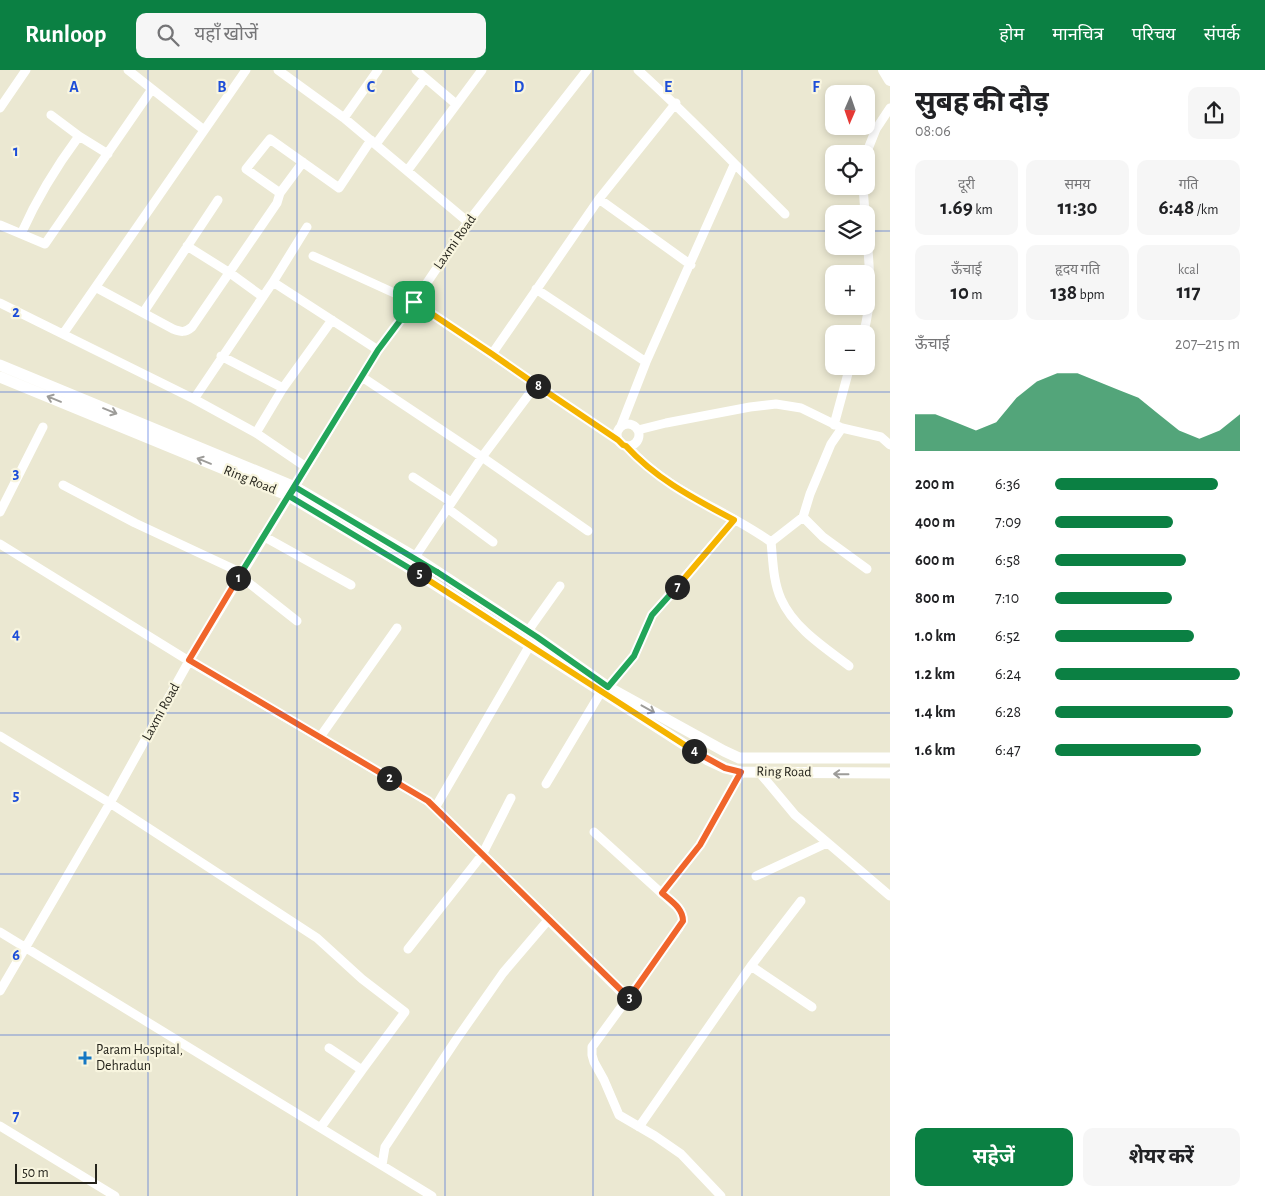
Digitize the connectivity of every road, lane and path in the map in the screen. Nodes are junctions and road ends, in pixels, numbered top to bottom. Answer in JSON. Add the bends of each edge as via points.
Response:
{"nodes":[{"id":1,"x":26,"y":70,"type":"edge"},
{"id":2,"x":128,"y":70,"type":"edge"},
{"id":3,"x":246,"y":70,"type":"edge"},
{"id":4,"x":278,"y":70,"type":"edge"},
{"id":5,"x":378,"y":70,"type":"edge"},
{"id":6,"x":416,"y":70,"type":"edge"},
{"id":7,"x":482,"y":70,"type":"edge"},
{"id":8,"x":587,"y":70,"type":"edge"},
{"id":9,"x":638,"y":70,"type":"edge"},
{"id":10,"x":884,"y":70,"type":"edge"},
{"id":11,"x":425,"y":78,"type":"junction"},
{"id":12,"x":890,"y":80,"type":"edge"},
{"id":13,"x":152,"y":89,"type":"junction"},
{"id":14,"x":676,"y":103,"type":"junction"},
{"id":15,"x":456,"y":104,"type":"junction"},
{"id":16,"x":0,"y":108,"type":"edge"},
{"id":17,"x":890,"y":108,"type":"edge"},
{"id":18,"x":50,"y":115,"type":"dead end"},
{"id":19,"x":344,"y":118,"type":"junction"},
{"id":20,"x":204,"y":130,"type":"junction"},
{"id":21,"x":79,"y":136,"type":"junction"},
{"id":22,"x":373,"y":142,"type":"junction"},
{"id":23,"x":870,"y":145,"type":"edge"},
{"id":24,"x":108,"y":154,"type":"junction"},
{"id":25,"x":303,"y":162,"type":"junction"},
{"id":26,"x":734,"y":165,"type":"junction"},
{"id":27,"x":407,"y":171,"type":"junction"},
{"id":28,"x":280,"y":193,"type":"junction"},
{"id":29,"x":599,"y":199,"type":"junction"},
{"id":30,"x":218,"y":200,"type":"dead end"},
{"id":31,"x":785,"y":214,"type":"dead end"},
{"id":32,"x":468,"y":222,"type":"junction"},
{"id":33,"x":0,"y":225,"type":"edge"},
{"id":34,"x":307,"y":227,"type":"dead end"},
{"id":35,"x":22,"y":234,"type":"junction"},
{"id":36,"x":187,"y":246,"type":"junction"},
{"id":37,"x":868,"y":255,"type":"edge"},
{"id":38,"x":313,"y":256,"type":"dead end"},
{"id":39,"x":691,"y":264,"type":"junction"},
{"id":40,"x":230,"y":273,"type":"junction"},
{"id":41,"x":273,"y":282,"type":"junction"},
{"id":42,"x":97,"y":288,"type":"junction"},
{"id":43,"x":536,"y":289,"type":"junction"},
{"id":44,"x":263,"y":297,"type":"junction"},
{"id":45,"x":414,"y":302,"type":"junction"},
{"id":46,"x":0,"y":303,"type":"edge"},
{"id":47,"x":142,"y":313,"type":"junction"},
{"id":48,"x":332,"y":320,"type":"junction"},
{"id":49,"x":866,"y":325,"type":"edge"},
{"id":50,"x":63,"y":334,"type":"junction"},
{"id":51,"x":378,"y":350,"type":"junction"},
{"id":52,"x":492,"y":354,"type":"junction"},
{"id":53,"x":221,"y":356,"type":"junction"},
{"id":54,"x":646,"y":362,"type":"junction"},
{"id":55,"x":0,"y":365,"type":"edge"},
{"id":56,"x":848,"y":375,"type":"edge"},
{"id":57,"x":0,"y":377,"type":"edge"},
{"id":58,"x":362,"y":377,"type":"junction"},
{"id":59,"x":536,"y":386,"type":"junction"},
{"id":60,"x":283,"y":388,"type":"junction"},
{"id":61,"x":194,"y":399,"type":"junction"},
{"id":62,"x":621,"y":426,"type":"junction"},
{"id":63,"x":838,"y":426,"type":"junction"},
{"id":64,"x":43,"y":427,"type":"dead end"},
{"id":65,"x":638,"y":430,"type":"junction"},
{"id":66,"x":256,"y":434,"type":"junction"},
{"id":67,"x":618,"y":440,"type":"junction"},
{"id":68,"x":890,"y":445,"type":"edge"},
{"id":69,"x":626,"y":446,"type":"junction"},
{"id":70,"x":482,"y":457,"type":"junction"},
{"id":71,"x":306,"y":466,"type":"junction"},
{"id":72,"x":413,"y":477,"type":"dead end"},
{"id":73,"x":62,"y":485,"type":"dead end"},
{"id":74,"x":292,"y":492,"type":"junction"},
{"id":75,"x":449,"y":505,"type":"junction"},
{"id":76,"x":0,"y":512,"type":"edge"},
{"id":77,"x":803,"y":517,"type":"junction"},
{"id":78,"x":734,"y":520,"type":"junction"},
{"id":79,"x":588,"y":531,"type":"dead end"},
{"id":80,"x":263,"y":536,"type":"junction"},
{"id":81,"x":493,"y":542,"type":"dead end"},
{"id":82,"x":771,"y":542,"type":"junction"},
{"id":83,"x":0,"y":544,"type":"edge"},
{"id":84,"x":415,"y":557,"type":"junction"},
{"id":85,"x":867,"y":569,"type":"dead end"},
{"id":86,"x":241,"y":575,"type":"junction"},
{"id":87,"x":351,"y":585,"type":"dead end"},
{"id":88,"x":560,"y":586,"type":"dead end"},
{"id":89,"x":297,"y":621,"type":"dead end"},
{"id":90,"x":397,"y":628,"type":"dead end"},
{"id":91,"x":528,"y":631,"type":"junction"},
{"id":92,"x":530,"y":645,"type":"junction"},
{"id":93,"x":189,"y":660,"type":"junction"},
{"id":94,"x":849,"y":666,"type":"dead end"},
{"id":95,"x":604,"y":690,"type":"junction"},
{"id":96,"x":0,"y":736,"type":"edge"},
{"id":97,"x":320,"y":737,"type":"junction"},
{"id":98,"x":890,"y":758,"type":"edge"},
{"id":99,"x":741,"y":772,"type":"junction"},
{"id":100,"x":758,"y":772,"type":"junction"},
{"id":101,"x":890,"y":773,"type":"edge"},
{"id":102,"x":546,"y":784,"type":"dead end"},
{"id":103,"x":511,"y":798,"type":"dead end"},
{"id":104,"x":110,"y":803,"type":"junction"},
{"id":105,"x":435,"y":808,"type":"junction"},
{"id":106,"x":594,"y":832,"type":"dead end"},
{"id":107,"x":827,"y":843,"type":"junction"},
{"id":108,"x":482,"y":855,"type":"junction"},
{"id":109,"x":756,"y":876,"type":"dead end"},
{"id":110,"x":662,"y":893,"type":"junction"},
{"id":111,"x":890,"y":896,"type":"edge"},
{"id":112,"x":801,"y":901,"type":"dead end"},
{"id":113,"x":549,"y":919,"type":"junction"},
{"id":114,"x":0,"y":932,"type":"edge"},
{"id":115,"x":26,"y":948,"type":"junction"},
{"id":116,"x":408,"y":949,"type":"dead end"},
{"id":117,"x":751,"y":966,"type":"junction"},
{"id":118,"x":0,"y":990,"type":"edge"},
{"id":119,"x":628,"y":998,"type":"junction"},
{"id":120,"x":812,"y":1007,"type":"dead end"},
{"id":121,"x":329,"y":1048,"type":"dead end"},
{"id":122,"x":362,"y":1070,"type":"junction"},
{"id":123,"x":0,"y":1126,"type":"edge"},
{"id":124,"x":321,"y":1127,"type":"junction"},
{"id":125,"x":639,"y":1127,"type":"junction"},
{"id":126,"x":382,"y":1165,"type":"junction"},
{"id":127,"x":115,"y":1196,"type":"edge"},
{"id":128,"x":432,"y":1196,"type":"edge"},
{"id":129,"x":721,"y":1196,"type":"edge"}],
"edges":[{"from":1,"to":16,"type":"street"},
{"from":2,"to":13,"type":"street"},
{"from":3,"to":20,"type":"street"},
{"from":4,"to":19,"type":"street"},
{"from":5,"to":19,"type":"street"},
{"from":6,"to":11,"type":"street"},
{"from":7,"to":15,"type":"street"},
{"from":8,"to":32,"type":"street","name":"Laxmi Road"},
{"from":9,"to":14,"type":"street"},
{"from":10,"to":12,"type":"main road"},
{"from":11,"to":15,"type":"street"},
{"from":11,"to":22,"type":"street"},
{"from":13,"to":20,"type":"street"},
{"from":13,"to":24,"type":"street"},
{"from":14,"to":26,"type":"street"},
{"from":14,"to":29,"type":"street"},
{"from":15,"to":27,"type":"street"},
{"from":17,"to":23,"type":"street"},
{"from":18,"to":21,"type":"street"},
{"from":19,"to":22,"type":"street"},
{"from":20,"to":42,"type":"street"},
{"from":21,"to":24,"type":"street"},
{"from":21,"to":35,"type":"street","via":[[53,172]]},
{"from":22,"to":25,"type":"street","via":[[338,188]]},
{"from":22,"to":27,"type":"street"},
{"from":24,"to":35,"type":"street","via":[[45,244]]},
{"from":25,"to":28,"type":"street"},
{"from":25,"to":28,"type":"street","via":[[270,139],[246,169]]},
{"from":26,"to":31,"type":"street"},
{"from":26,"to":39,"type":"street"},
{"from":27,"to":32,"type":"street"},
{"from":28,"to":40,"type":"street","via":[[277,203]]},
{"from":29,"to":39,"type":"street"},
{"from":29,"to":43,"type":"street"},
{"from":30,"to":36,"type":"street"},
{"from":32,"to":45,"type":"street","name":"Laxmi Road"},
{"from":33,"to":35,"type":"street"},
{"from":34,"to":41,"type":"street"},
{"from":36,"to":40,"type":"street"},
{"from":36,"to":47,"type":"street"},
{"from":37,"to":49,"type":"street","via":[[870,300]]},
{"from":38,"to":45,"type":"street"},
{"from":39,"to":54,"type":"street"},
{"from":40,"to":44,"type":"street"},
{"from":40,"to":47,"type":"street","via":[[187,331],[173,329]]},
{"from":41,"to":44,"type":"street"},
{"from":41,"to":48,"type":"street"},
{"from":42,"to":47,"type":"street"},
{"from":42,"to":50,"type":"street"},
{"from":43,"to":52,"type":"street"},
{"from":43,"to":54,"type":"street"},
{"from":44,"to":53,"type":"street"},
{"from":45,"to":51,"type":"street","name":"Laxmi Road"},
{"from":45,"to":52,"type":"street"},
{"from":46,"to":50,"type":"street"},
{"from":48,"to":51,"type":"street"},
{"from":48,"to":60,"type":"street"},
{"from":50,"to":61,"type":"street"},
{"from":51,"to":58,"type":"street","name":"Laxmi Road"},
{"from":52,"to":59,"type":"street"},
{"from":53,"to":60,"type":"street"},
{"from":53,"to":61,"type":"street"},
{"from":54,"to":62,"type":"street"},
{"from":55,"to":74,"type":"street","name":"Ring Road","one_way":true},
{"from":56,"to":63,"type":"street"},
{"from":74,"to":57,"type":"street","name":"Ring Road","one_way":true},
{"from":58,"to":70,"type":"street"},
{"from":58,"to":71,"type":"street","name":"Laxmi Road"},
{"from":59,"to":67,"type":"street"},
{"from":59,"to":70,"type":"street"},
{"from":60,"to":66,"type":"street"},
{"from":61,"to":66,"type":"street"},
{"from":62,"to":65,"type":"street","via":[[632,425]]},
{"from":62,"to":67,"type":"street"},
{"from":63,"to":65,"type":"street","via":[[801,408],[776,404]]},
{"from":63,"to":68,"type":"street","via":[[874,434]]},
{"from":63,"to":77,"type":"street"},
{"from":64,"to":76,"type":"street"},
{"from":65,"to":69,"type":"street","via":[[638,440]]},
{"from":66,"to":71,"type":"street"},
{"from":67,"to":69,"type":"street"},
{"from":69,"to":78,"type":"street","via":[[657,475]]},
{"from":70,"to":75,"type":"street"},
{"from":70,"to":79,"type":"street"},
{"from":71,"to":74,"type":"street","name":"Laxmi Road"},
{"from":72,"to":75,"type":"street"},
{"from":73,"to":86,"type":"street"},
{"from":74,"to":80,"type":"street","name":"Laxmi Road"},
{"from":74,"to":84,"type":"street","name":"Ring Road"},
{"from":74,"to":92,"type":"street","name":"Ring Road"},
{"from":75,"to":81,"type":"street"},
{"from":75,"to":84,"type":"street"},
{"from":77,"to":82,"type":"street"},
{"from":77,"to":85,"type":"street","via":[[823,537]]},
{"from":78,"to":82,"type":"street"},
{"from":78,"to":95,"type":"street","via":[[652,615],[634,656]]},
{"from":80,"to":86,"type":"street","name":"Laxmi Road"},
{"from":80,"to":87,"type":"street"},
{"from":82,"to":94,"type":"street","via":[[775,581],[781,600],[803,630]]},
{"from":83,"to":93,"type":"street"},
{"from":84,"to":91,"type":"street","name":"Ring Road"},
{"from":86,"to":89,"type":"street"},
{"from":86,"to":93,"type":"street","name":"Laxmi Road"},
{"from":88,"to":91,"type":"street"},
{"from":90,"to":97,"type":"street"},
{"from":91,"to":95,"type":"street","name":"Ring Road"},
{"from":92,"to":95,"type":"street","name":"Ring Road"},
{"from":92,"to":105,"type":"street"},
{"from":93,"to":97,"type":"street"},
{"from":93,"to":104,"type":"street","name":"Laxmi Road"},
{"from":95,"to":98,"type":"street","name":"Ring Road","one_way":true,"via":[[739,758]]},
{"from":95,"to":99,"type":"street","name":"Ring Road","via":[[708,760]]},
{"from":95,"to":102,"type":"street"},
{"from":96,"to":104,"type":"street"},
{"from":97,"to":105,"type":"street"},
{"from":99,"to":100,"type":"street","name":"Ring Road"},
{"from":99,"to":110,"type":"street","via":[[700,845]]},
{"from":101,"to":100,"type":"street","name":"Ring Road","one_way":true},
{"from":100,"to":107,"type":"street","via":[[795,815]]},
{"from":103,"to":108,"type":"street"},
{"from":104,"to":115,"type":"street","name":"Laxmi Road"},
{"from":104,"to":122,"type":"street","via":[[317,938],[405,1012]]},
{"from":105,"to":108,"type":"street"},
{"from":106,"to":110,"type":"street"},
{"from":107,"to":109,"type":"street"},
{"from":107,"to":111,"type":"street"},
{"from":108,"to":113,"type":"street"},
{"from":108,"to":116,"type":"street"},
{"from":110,"to":119,"type":"street","via":[[680,910],[683,921]]},
{"from":112,"to":117,"type":"street"},
{"from":113,"to":119,"type":"street"},
{"from":113,"to":126,"type":"street","via":[[503,974],[456,1040],[384,1148]]},
{"from":114,"to":115,"type":"street"},
{"from":115,"to":118,"type":"street","name":"Laxmi Road"},
{"from":115,"to":124,"type":"street"},
{"from":117,"to":120,"type":"street"},
{"from":117,"to":125,"type":"street"},
{"from":119,"to":125,"type":"street","via":[[592,1046],[592,1055],[619,1115]]},
{"from":121,"to":122,"type":"street"},
{"from":122,"to":124,"type":"street"},
{"from":123,"to":127,"type":"street"},
{"from":124,"to":126,"type":"street"},
{"from":125,"to":129,"type":"street","via":[[681,1154]]},
{"from":126,"to":128,"type":"street"}]}
